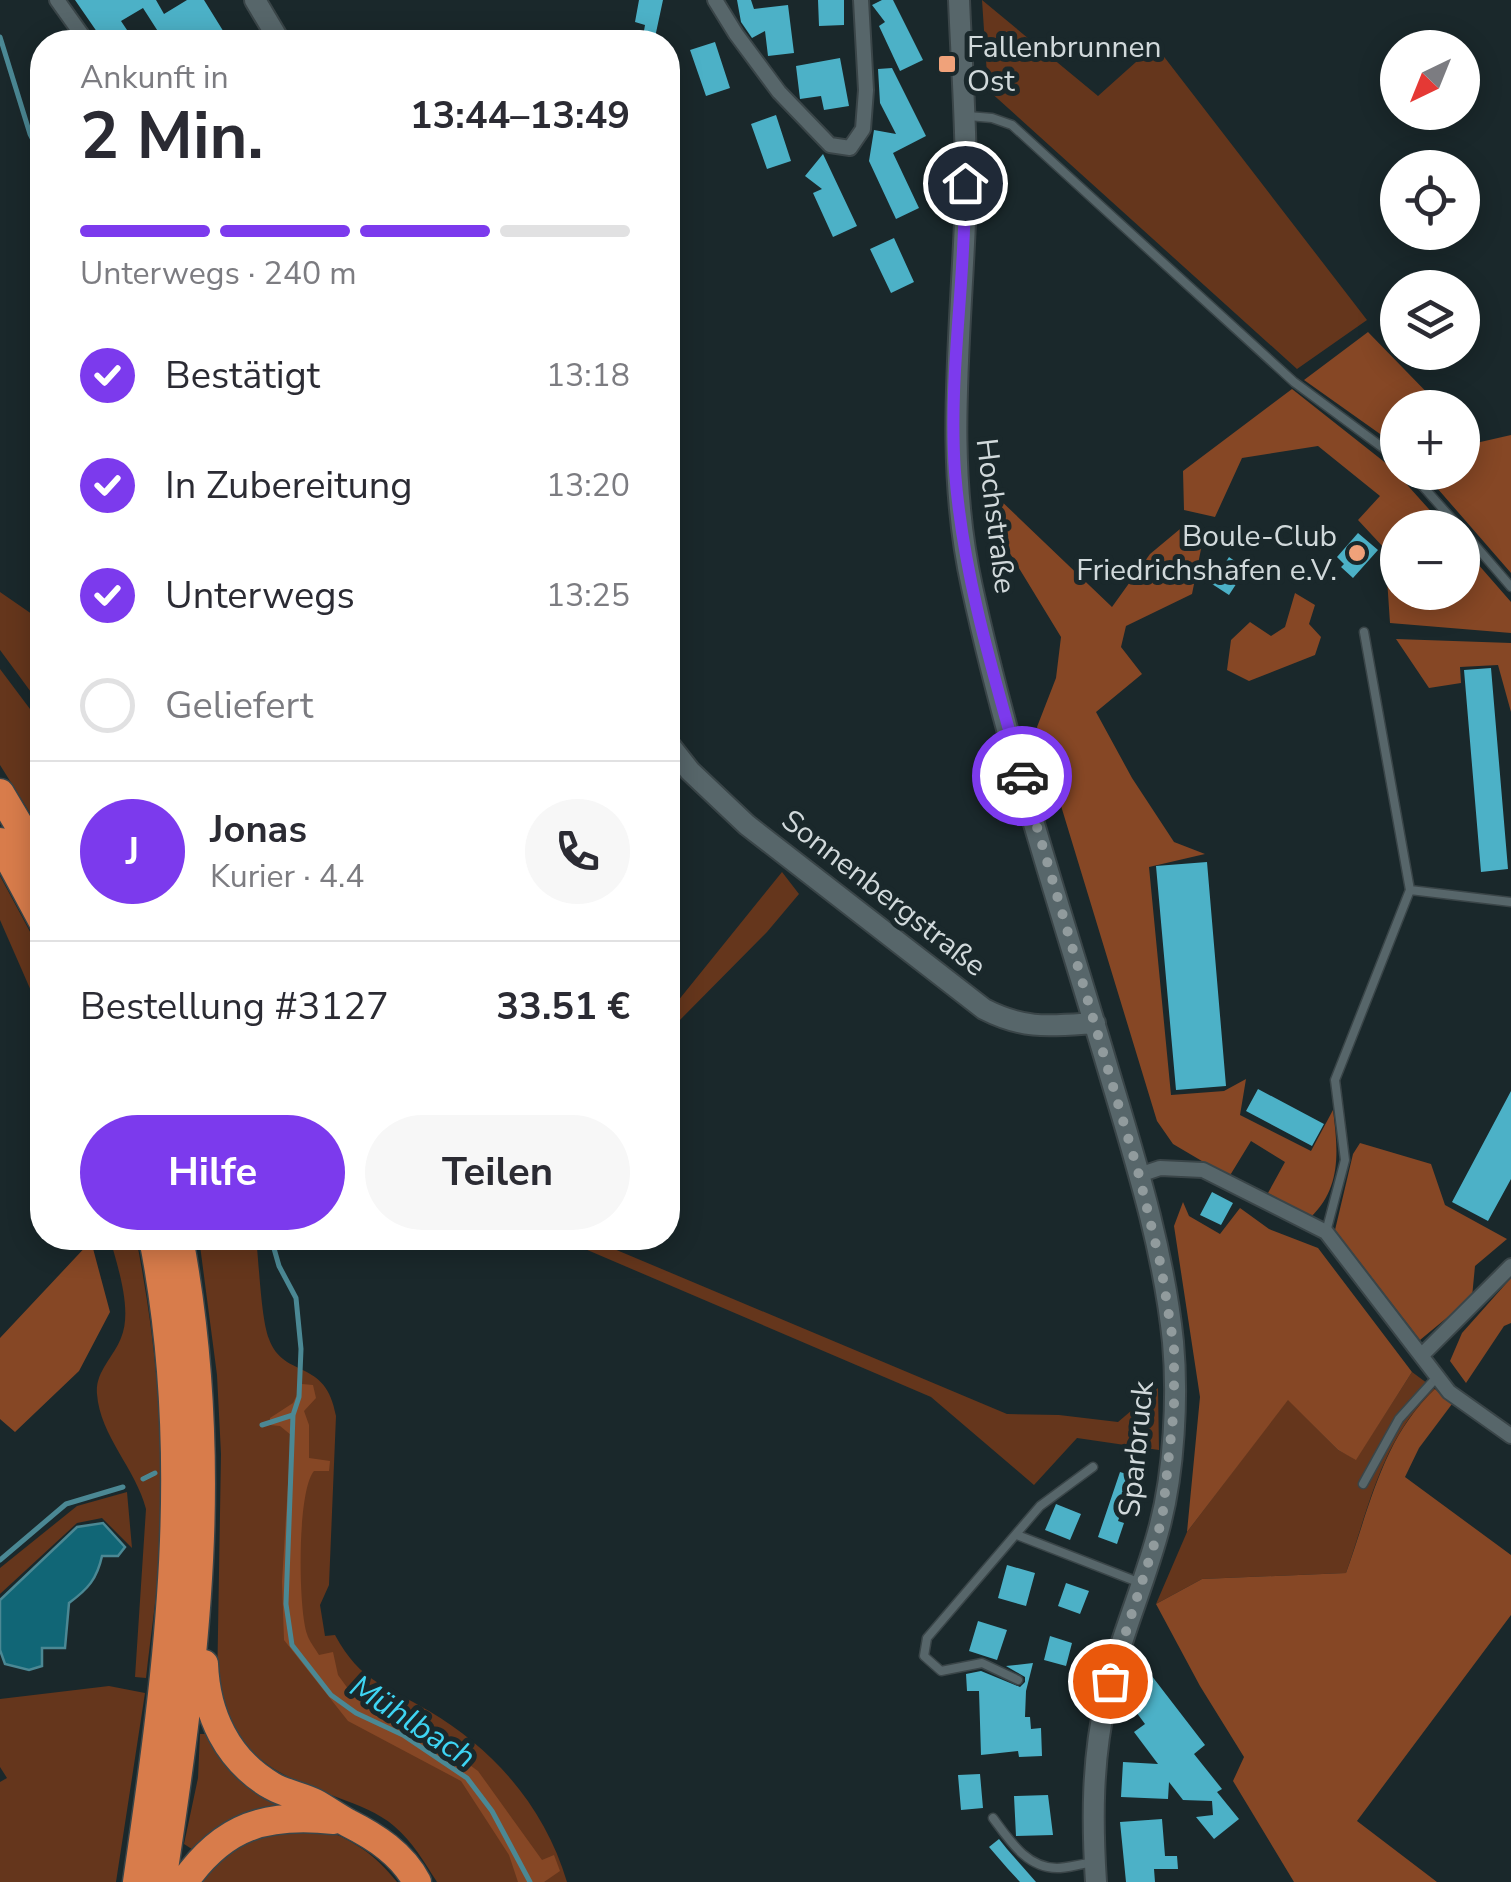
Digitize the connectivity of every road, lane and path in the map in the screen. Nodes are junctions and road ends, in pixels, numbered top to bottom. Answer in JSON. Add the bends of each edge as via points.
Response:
{"nodes":[{"id":1,"x":58,"y":0,"type":"edge"},
{"id":2,"x":256,"y":0,"type":"edge"},
{"id":3,"x":715,"y":0,"type":"edge"},
{"id":4,"x":861,"y":0,"type":"edge"},
{"id":5,"x":959,"y":0,"type":"edge"},
{"id":6,"x":79,"y":30,"type":"edge"},
{"id":7,"x":273,"y":30,"type":"edge"},
{"id":8,"x":964,"y":116,"type":"junction"},
{"id":9,"x":1380,"y":446,"type":"edge"},
{"id":10,"x":1426,"y":490,"type":"edge"},
{"id":11,"x":1444,"y":510,"type":"edge"},
{"id":12,"x":1480,"y":551,"type":"edge"},
{"id":13,"x":1511,"y":588,"type":"edge"},
{"id":14,"x":1364,"y":632,"type":"dead end"},
{"id":15,"x":680,"y":757,"type":"edge"},
{"id":16,"x":0,"y":794,"type":"edge"},
{"id":17,"x":0,"y":842,"type":"edge"},
{"id":18,"x":30,"y":844,"type":"edge"},
{"id":19,"x":1410,"y":890,"type":"junction"},
{"id":20,"x":30,"y":898,"type":"edge"},
{"id":21,"x":1511,"y":902,"type":"edge"},
{"id":22,"x":1095,"y":1023,"type":"junction"},
{"id":23,"x":1139,"y":1175,"type":"junction"},
{"id":24,"x":1326,"y":1232,"type":"junction"},
{"id":25,"x":155,"y":1250,"type":"edge"},
{"id":26,"x":181,"y":1250,"type":"edge"},
{"id":27,"x":1511,"y":1266,"type":"edge"},
{"id":28,"x":1422,"y":1356,"type":"junction"},
{"id":29,"x":1436,"y":1378,"type":"junction"},
{"id":30,"x":1511,"y":1436,"type":"edge"},
{"id":31,"x":1092,"y":1467,"type":"dead end"},
{"id":32,"x":1363,"y":1484,"type":"dead end"},
{"id":33,"x":1017,"y":1535,"type":"junction"},
{"id":34,"x":200,"y":1584,"type":"junction"},
{"id":35,"x":1142,"y":1584,"type":"junction"},
{"id":36,"x":1018,"y":1680,"type":"dead end"},
{"id":37,"x":993,"y":1818,"type":"dead end"},
{"id":38,"x":346,"y":1822,"type":"junction"},
{"id":39,"x":1096,"y":1873,"type":"edge"},
{"id":40,"x":137,"y":1882,"type":"edge"},
{"id":41,"x":162,"y":1882,"type":"edge"},
{"id":42,"x":184,"y":1882,"type":"edge"},
{"id":43,"x":416,"y":1882,"type":"edge"}],
"edges":[{"from":1,"to":6,"type":"street"},
{"from":2,"to":7,"type":"main road"},
{"from":3,"to":4,"type":"street","via":[[779,92],[830,145],[850,148],[864,129]]},
{"from":5,"to":8,"type":"main road","name":"Hochstraße"},
{"from":8,"to":9,"type":"lane","via":[[1012,125],[1294,382]]},
{"from":8,"to":22,"type":"main road","name":"Hochstraße","via":[[954,413],[961,525],[997,689]]},
{"from":10,"to":11,"type":"lane"},
{"from":12,"to":13,"type":"lane"},
{"from":14,"to":19,"type":"lane"},
{"from":15,"to":22,"type":"main road","name":"Sonnenbergstraße","via":[[747,825],[984,1009],[1040,1027]]},
{"from":16,"to":18,"type":"highway"},
{"from":17,"to":20,"type":"highway"},
{"from":19,"to":21,"type":"lane"},
{"from":19,"to":24,"type":"lane","via":[[1336,1080],[1345,1160]]},
{"from":22,"to":23,"type":"main road","name":"Sparbruck"},
{"from":23,"to":24,"type":"street","via":[[1160,1168],[1203,1170]]},
{"from":23,"to":35,"type":"main road","name":"Sparbruck","via":[[1168,1302],[1174,1378],[1162,1520]]},
{"from":24,"to":28,"type":"street"},
{"from":25,"to":40,"type":"highway","via":[[172,1372],[177,1514],[166,1666]]},
{"from":26,"to":34,"type":"highway","via":[[202,1427]]},
{"from":27,"to":28,"type":"street"},
{"from":28,"to":29,"type":"street"},
{"from":29,"to":30,"type":"street"},
{"from":29,"to":32,"type":"lane","via":[[1399,1419]]},
{"from":31,"to":33,"type":"lane","via":[[1040,1506]]},
{"from":33,"to":35,"type":"lane"},
{"from":33,"to":36,"type":"lane","via":[[927,1638],[924,1656],[941,1671],[982,1663]]},
{"from":34,"to":38,"type":"highway","via":[[208,1704],[224,1738],[258,1776]]},
{"from":34,"to":41,"type":"highway"},
{"from":35,"to":39,"type":"main road","name":"Sparbruck","via":[[1100,1728]]},
{"from":37,"to":39,"type":"lane","via":[[1038,1866]]},
{"from":38,"to":42,"type":"highway","via":[[286,1818],[243,1828],[214,1846]]},
{"from":38,"to":43,"type":"highway","via":[[382,1842]]}]}
